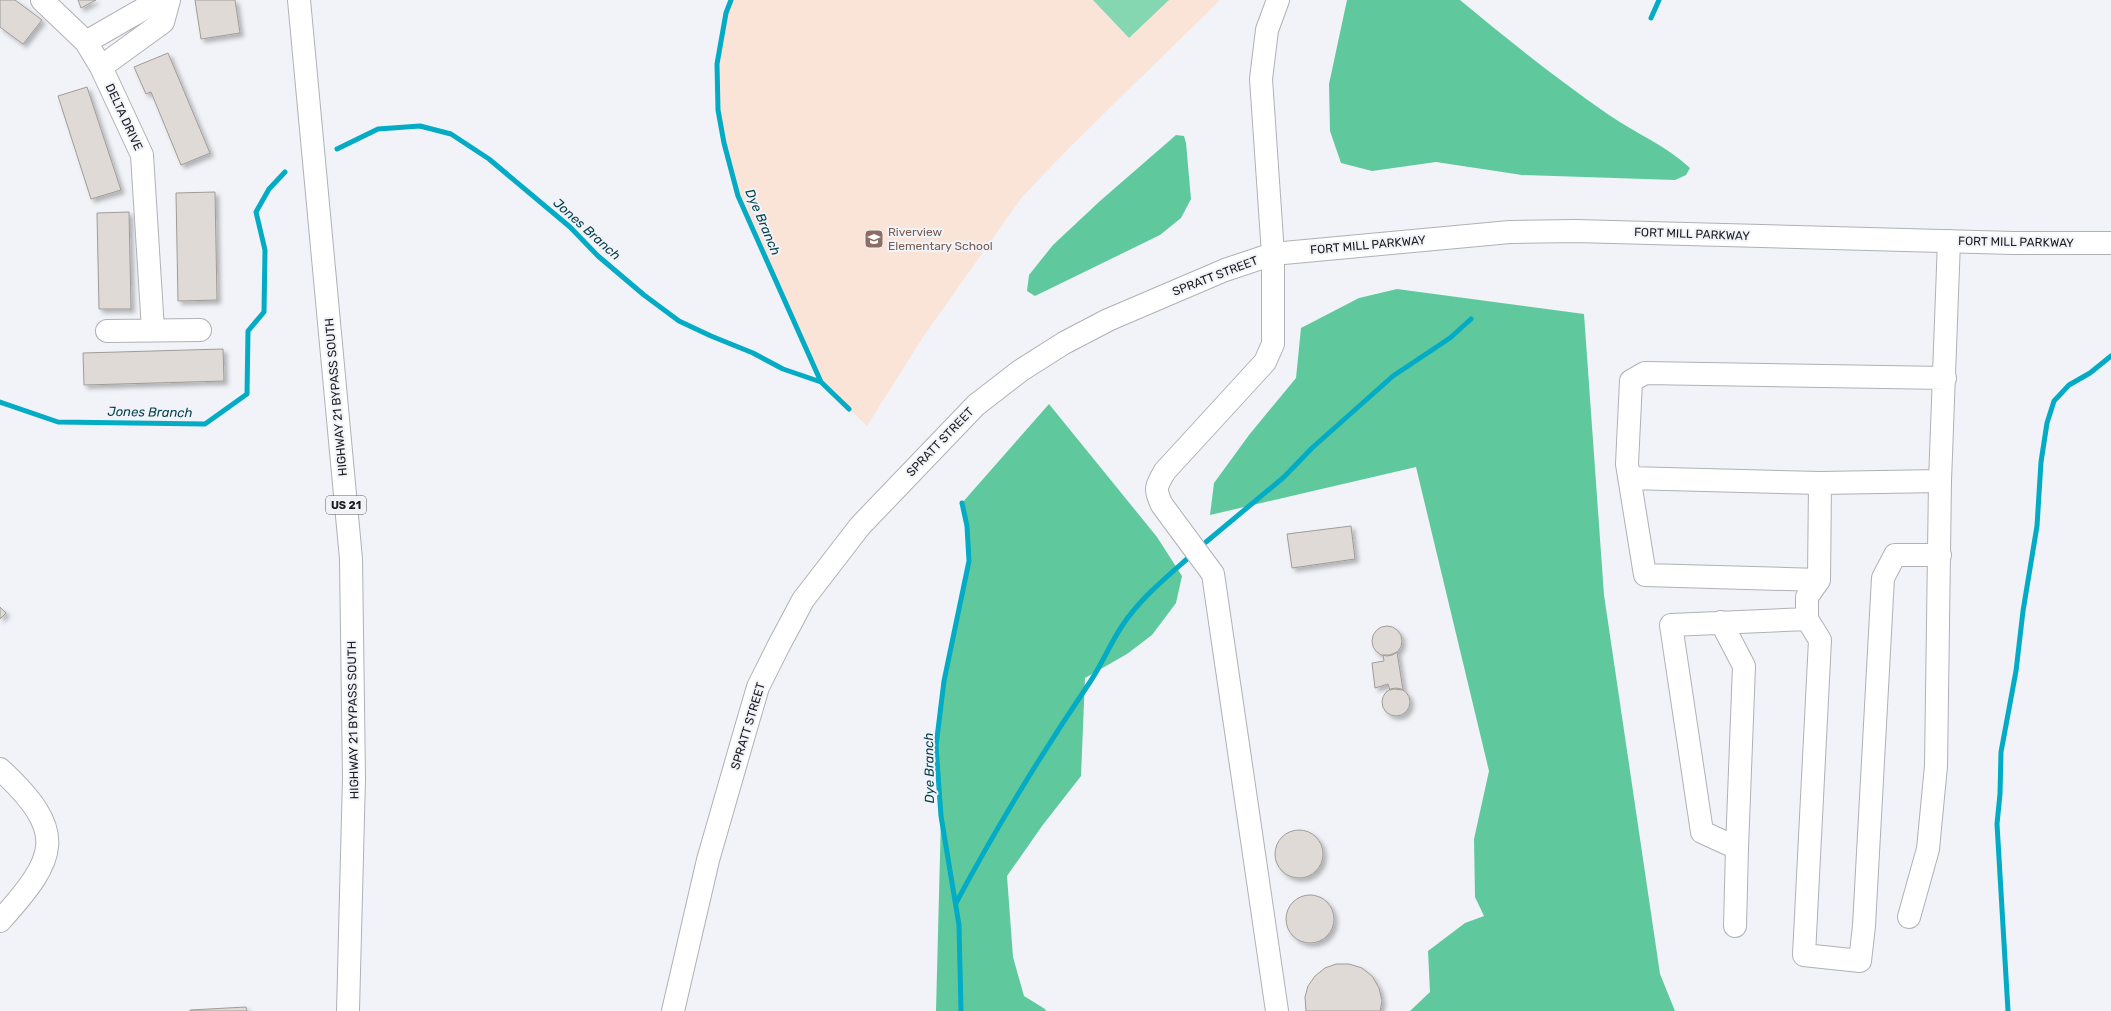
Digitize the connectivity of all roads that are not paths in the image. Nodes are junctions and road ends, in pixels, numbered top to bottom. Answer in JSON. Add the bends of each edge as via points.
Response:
{"nodes":[{"id":1,"x":42,"y":0,"type":"edge"},
{"id":2,"x":160,"y":0,"type":"edge"},
{"id":3,"x":169,"y":0,"type":"edge"},
{"id":4,"x":298,"y":0,"type":"edge"},
{"id":5,"x":1278,"y":0,"type":"edge"},
{"id":6,"x":86,"y":42,"type":"junction"},
{"id":7,"x":101,"y":67,"type":"junction"},
{"id":8,"x":1949,"y":241,"type":"junction"},
{"id":9,"x":2111,"y":243,"type":"edge"},
{"id":10,"x":1273,"y":254,"type":"junction"},
{"id":11,"x":153,"y":330,"type":"junction"},
{"id":12,"x":200,"y":330,"type":"dead end"},
{"id":13,"x":107,"y":331,"type":"dead end"},
{"id":14,"x":1945,"y":378,"type":"junction"},
{"id":15,"x":1629,"y":478,"type":"junction"},
{"id":16,"x":1940,"y":481,"type":"junction"},
{"id":17,"x":1820,"y":483,"type":"junction"},
{"id":18,"x":1940,"y":555,"type":"junction"},
{"id":19,"x":1819,"y":580,"type":"junction"},
{"id":20,"x":1807,"y":619,"type":"junction"},
{"id":21,"x":1721,"y":622,"type":"junction"},
{"id":22,"x":0,"y":769,"type":"edge"},
{"id":23,"x":1737,"y":848,"type":"junction"},
{"id":24,"x":1908,"y":917,"type":"dead end"},
{"id":25,"x":0,"y":921,"type":"edge"},
{"id":26,"x":1735,"y":926,"type":"dead end"},
{"id":27,"x":348,"y":1011,"type":"edge"},
{"id":28,"x":673,"y":1011,"type":"edge"},
{"id":29,"x":1277,"y":1011,"type":"edge"}],
"edges":[{"from":1,"to":6,"type":"main road","name":"DELTA DRIVE"},
{"from":2,"to":6,"type":"main road"},
{"from":3,"to":7,"type":"main road","via":[[163,22]]},
{"from":4,"to":27,"type":"main road","name":"HIGHWAY 21 BYPASS SOUTH","number":"US 21","via":[[351,559],[354,778]]},
{"from":5,"to":10,"type":"main road","name":"SPRATT STREET","via":[[1267,30],[1261,79]]},
{"from":6,"to":7,"type":"main road","name":"DELTA DRIVE"},
{"from":7,"to":11,"type":"main road","name":"DELTA DRIVE","via":[[142,155]]},
{"from":8,"to":9,"type":"main road","name":"FORT MILL PARKWAY"},
{"from":8,"to":10,"type":"main road","name":"FORT MILL PARKWAY","via":[[1575,231],[1510,232]]},
{"from":8,"to":14,"type":"main road"},
{"from":10,"to":28,"type":"main road","name":"SPRATT STREET","via":[[1225,270],[1108,320],[1064,343],[1020,372],[976,405],[932,449],[860,526],[824,571],[803,600],[758,687],[708,860]]},
{"from":10,"to":29,"type":"main road","via":[[1273,344],[1265,362],[1165,471],[1156,485],[1162,505],[1213,574]]},
{"from":11,"to":12,"type":"main road"},
{"from":11,"to":13,"type":"main road"},
{"from":14,"to":15,"type":"main road","via":[[1645,373],[1631,382],[1627,464]]},
{"from":14,"to":16,"type":"main road"},
{"from":15,"to":17,"type":"main road"},
{"from":15,"to":19,"type":"main road","via":[[1645,575]]},
{"from":16,"to":17,"type":"main road"},
{"from":16,"to":18,"type":"main road"},
{"from":17,"to":19,"type":"main road"},
{"from":18,"to":20,"type":"main road","via":[[1895,555],[1883,578],[1860,961],[1804,956],[1820,640]]},
{"from":18,"to":24,"type":"main road","via":[[1936,766],[1932,812],[1928,849]]},
{"from":19,"to":20,"type":"main road","via":[[1807,597]]},
{"from":20,"to":21,"type":"main road"},
{"from":21,"to":23,"type":"main road","via":[[1744,666]]},
{"from":21,"to":23,"type":"main road","via":[[1672,625],[1702,832]]},
{"from":22,"to":25,"type":"main road","via":[[22,789],[33,804],[42,819],[48,838],[45,862],[28,891]]},
{"from":23,"to":26,"type":"main road"}]}
